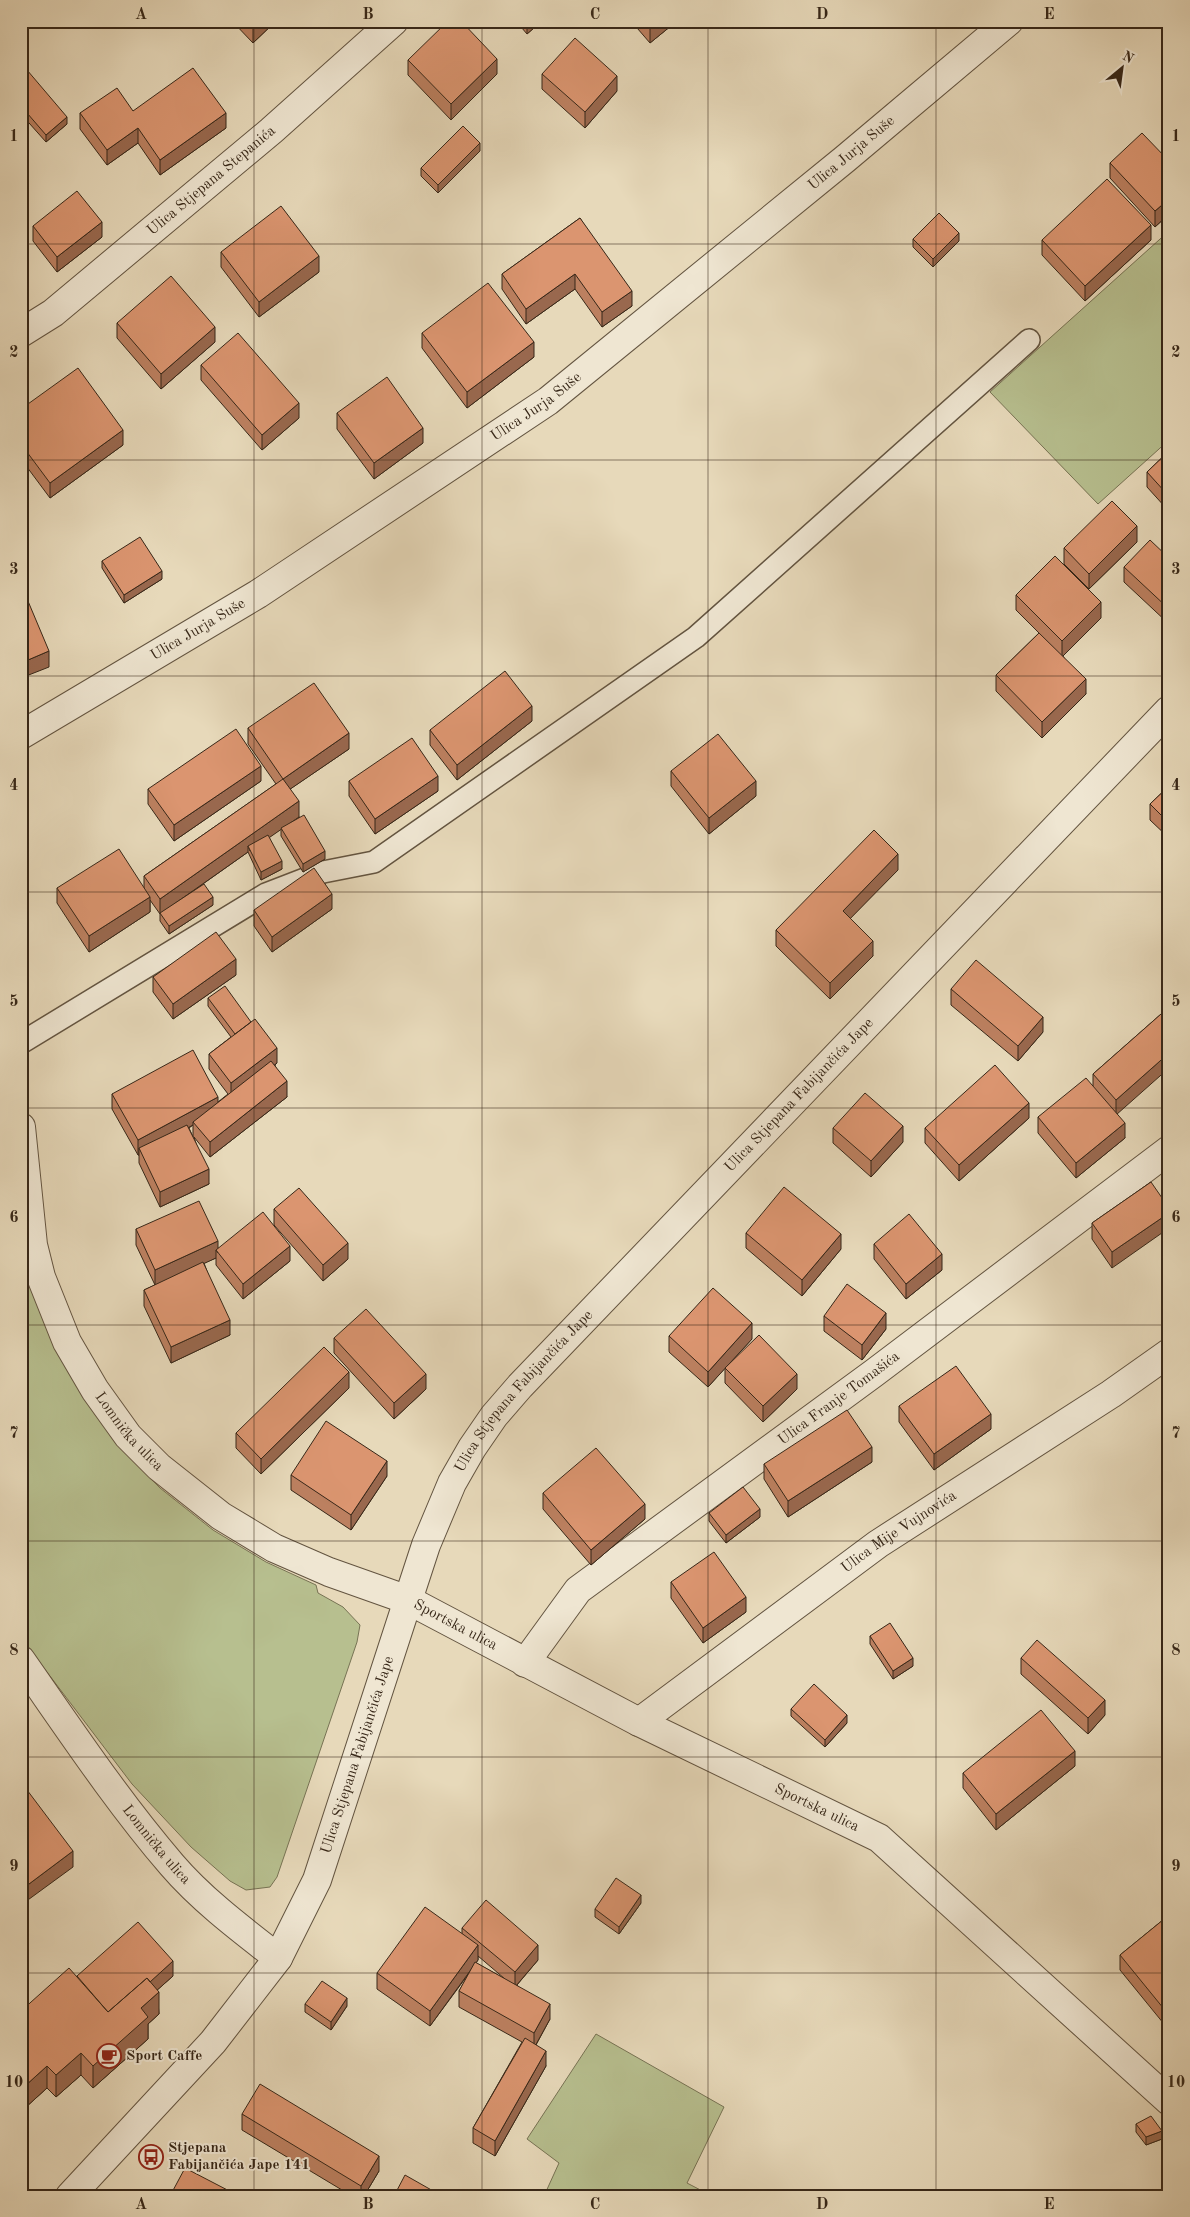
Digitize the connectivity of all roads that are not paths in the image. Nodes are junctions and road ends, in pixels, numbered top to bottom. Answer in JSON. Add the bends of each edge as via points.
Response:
{"nodes":[{"id":1,"x":394,"y":21,"type":"edge"},
{"id":2,"x":1009,"y":21,"type":"edge"},
{"id":3,"x":21,"y":333,"type":"edge"},
{"id":4,"x":1029,"y":340,"type":"dead end"},
{"id":5,"x":1169,"y":710,"type":"edge"},
{"id":6,"x":21,"y":735,"type":"edge"},
{"id":7,"x":21,"y":1042,"type":"edge"},
{"id":8,"x":21,"y":1127,"type":"edge"},
{"id":9,"x":1169,"y":1150,"type":"edge"},
{"id":10,"x":1169,"y":1353,"type":"edge"},
{"id":11,"x":408,"y":1600,"type":"junction"},
{"id":12,"x":21,"y":1660,"type":"edge"},
{"id":13,"x":525,"y":1663,"type":"junction"},
{"id":14,"x":639,"y":1722,"type":"junction"},
{"id":15,"x":278,"y":1958,"type":"junction"},
{"id":16,"x":1169,"y":2101,"type":"edge"},
{"id":17,"x":70,"y":2196,"type":"edge"}],
"edges":[{"from":1,"to":3,"type":"street","name":"Ulica Stjepana Stepanića","via":[[272,131],[53,313]]},
{"from":2,"to":6,"type":"street","name":"Ulica Jurja Suše","via":[[548,401],[258,594]]},
{"from":4,"to":7,"type":"lane","via":[[696,637],[382,857],[374,862],[323,872],[266,894]]},
{"from":5,"to":11,"type":"street","name":"Ulica Stjepana Fabijančića Jape","via":[[494,1416],[452,1483]]},
{"from":8,"to":11,"type":"street","name":"Lomnička ulica","via":[[33,1245],[41,1277],[67,1342],[95,1390],[128,1436],[159,1467],[221,1516],[274,1548]]},
{"from":9,"to":13,"type":"street","name":"Ulica Franje Tomašića","via":[[874,1373],[578,1590]]},
{"from":10,"to":14,"type":"street","name":"Ulica Mije Vujnovića","via":[[878,1544]]},
{"from":11,"to":13,"type":"street","name":"Sportska ulica"},
{"from":11,"to":15,"type":"street","name":"Ulica Stjepana Fabijančića Jape","via":[[316,1880]]},
{"from":12,"to":15,"type":"street","name":"Lomnička ulica","via":[[117,1796],[173,1866],[232,1922]]},
{"from":13,"to":14,"type":"street","name":"Sportska ulica"},
{"from":14,"to":16,"type":"street","name":"Sportska ulica","via":[[879,1838]]},
{"from":15,"to":17,"type":"street","name":"Ulica Stjepana Fabijančića Jape","via":[[213,2042]]}]}
